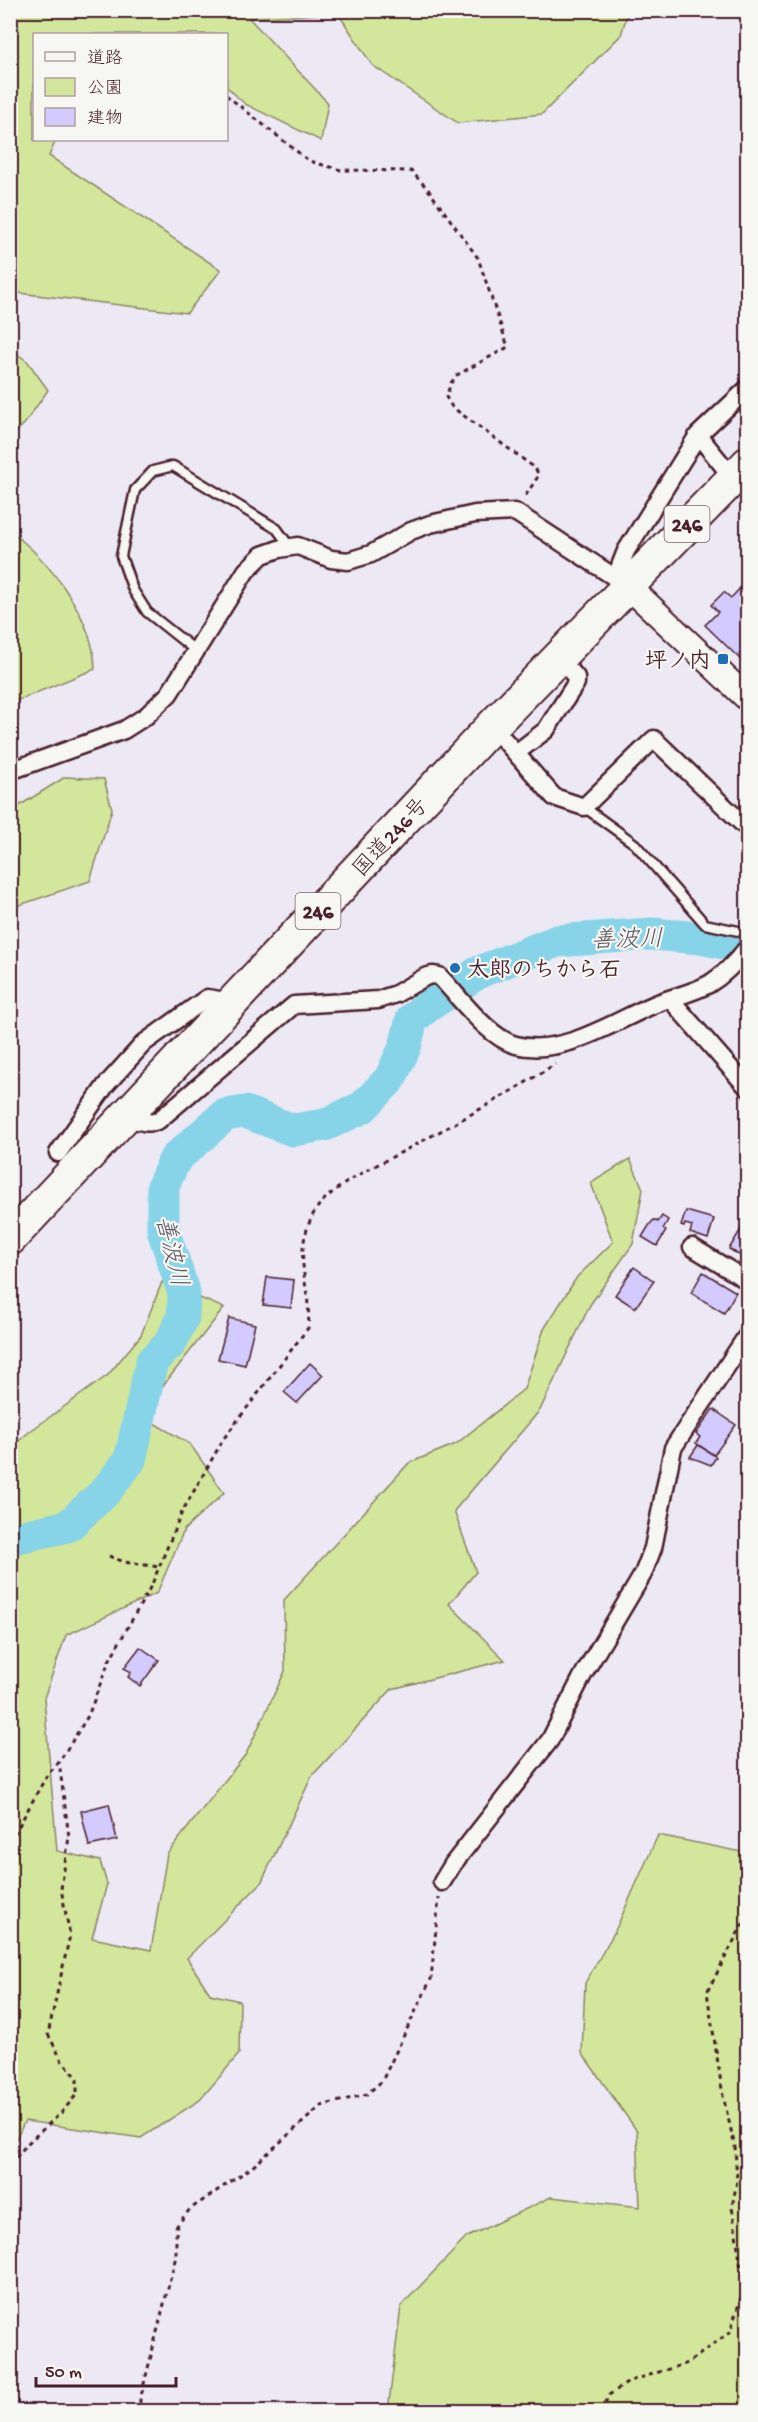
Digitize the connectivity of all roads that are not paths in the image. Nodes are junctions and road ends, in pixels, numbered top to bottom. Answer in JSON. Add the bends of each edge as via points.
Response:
{"nodes":[{"id":1,"x":747,"y":388,"type":"edge"},
{"id":2,"x":698,"y":435,"type":"junction"},
{"id":3,"x":740,"y":470,"type":"edge"},
{"id":4,"x":290,"y":547,"type":"junction"},
{"id":5,"x":624,"y":576,"type":"junction"},
{"id":6,"x":196,"y":651,"type":"junction"},
{"id":7,"x":558,"y":657,"type":"junction"},
{"id":8,"x":747,"y":699,"type":"edge"},
{"id":9,"x":492,"y":726,"type":"junction"},
{"id":10,"x":516,"y":753,"type":"junction"},
{"id":11,"x":10,"y":771,"type":"edge"},
{"id":12,"x":584,"y":807,"type":"junction"},
{"id":13,"x":747,"y":829,"type":"edge"},
{"id":14,"x":747,"y":933,"type":"edge"},
{"id":15,"x":745,"y":951,"type":"edge"},
{"id":16,"x":671,"y":1000,"type":"junction"},
{"id":17,"x":232,"y":1002,"type":"junction"},
{"id":18,"x":747,"y":1088,"type":"edge"},
{"id":19,"x":126,"y":1117,"type":"junction"},
{"id":20,"x":58,"y":1153,"type":"dead end"},
{"id":21,"x":10,"y":1239,"type":"edge"},
{"id":22,"x":692,"y":1247,"type":"dead end"},
{"id":23,"x":747,"y":1281,"type":"edge"},
{"id":24,"x":747,"y":1334,"type":"edge"},
{"id":25,"x":442,"y":1882,"type":"road end"}],
"edges":[{"from":1,"to":2,"type":"street"},
{"from":2,"to":3,"type":"street"},
{"from":2,"to":5,"type":"street","via":[[630,543]]},
{"from":3,"to":5,"type":"highway","name":"国道246号","number":"246"},
{"from":4,"to":5,"type":"street","via":[[348,561],[371,554],[430,524],[475,514],[515,512]]},
{"from":4,"to":6,"type":"street","via":[[262,555],[246,571]]},
{"from":4,"to":6,"type":"lane","via":[[277,529],[173,466],[153,471],[135,490],[122,556],[133,590],[147,612]]},
{"from":5,"to":7,"type":"highway","name":"国道246号","number":"246"},
{"from":5,"to":8,"type":"street"},
{"from":6,"to":11,"type":"street","via":[[169,694],[146,716],[124,730]]},
{"from":7,"to":9,"type":"highway","name":"国道246号","number":"246"},
{"from":7,"to":10,"type":"street","via":[[576,676],[576,682],[546,730]]},
{"from":9,"to":10,"type":"street"},
{"from":9,"to":17,"type":"highway","name":"国道246号","number":"246"},
{"from":10,"to":12,"type":"street","via":[[554,796]]},
{"from":12,"to":13,"type":"street","via":[[654,739]]},
{"from":12,"to":14,"type":"lane","via":[[634,844],[705,924]]},
{"from":15,"to":16,"type":"street","via":[[726,972],[708,984]]},
{"from":16,"to":18,"type":"street"},
{"from":16,"to":19,"type":"street","via":[[656,1003],[582,1038],[535,1047],[500,1038],[439,976],[432,975],[378,1000],[294,1005],[159,1120],[147,1123]]},
{"from":17,"to":19,"type":"highway","name":"国道246号","number":"246"},
{"from":17,"to":20,"type":"street","via":[[207,998],[144,1043],[106,1085]]},
{"from":19,"to":21,"type":"highway","name":"国道246号","number":"246"},
{"from":22,"to":23,"type":"street"},
{"from":24,"to":25,"type":"street","via":[[673,1448],[644,1574],[583,1675],[550,1740]]}]}
